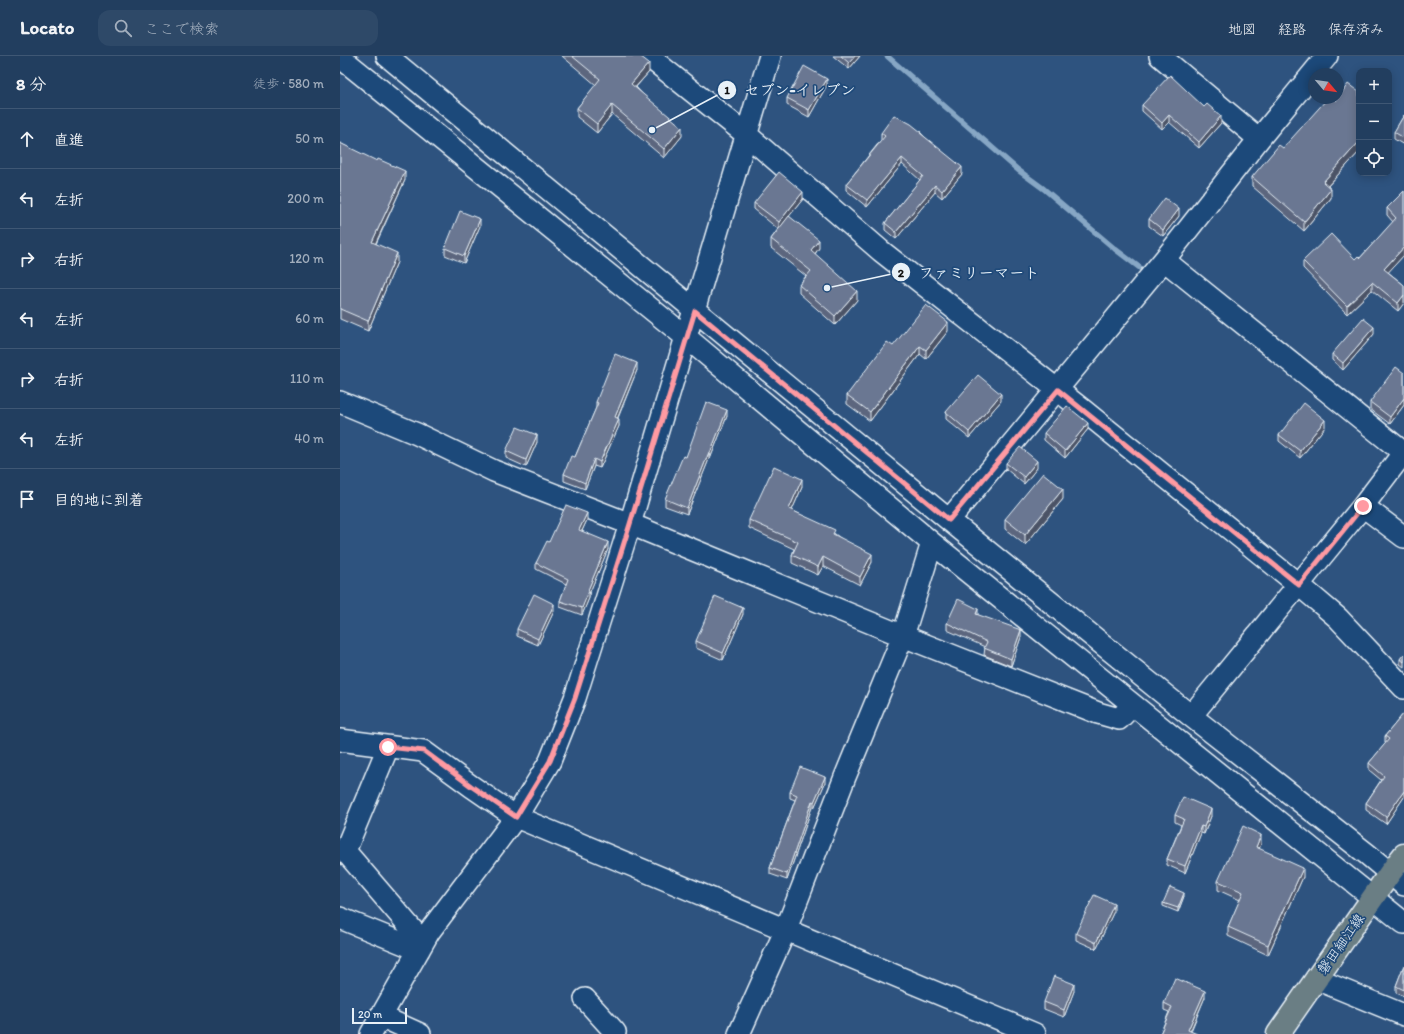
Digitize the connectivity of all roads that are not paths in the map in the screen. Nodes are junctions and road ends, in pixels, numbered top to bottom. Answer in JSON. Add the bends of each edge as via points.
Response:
{"nodes":[{"id":1,"x":387,"y":56,"type":"edge"},
{"id":2,"x":648,"y":56,"type":"edge"},
{"id":3,"x":770,"y":56,"type":"edge"},
{"id":4,"x":1160,"y":56,"type":"edge"},
{"id":5,"x":1327,"y":56,"type":"edge"},
{"id":6,"x":345,"y":61,"type":"edge"},
{"id":7,"x":747,"y":135,"type":"junction"},
{"id":8,"x":1259,"y":139,"type":"junction"},
{"id":9,"x":1164,"y":260,"type":"junction"},
{"id":10,"x":695,"y":311,"type":"junction"},
{"id":11,"x":687,"y":338,"type":"junction"},
{"id":12,"x":1058,"y":390,"type":"junction"},
{"id":13,"x":340,"y":402,"type":"edge"},
{"id":14,"x":1404,"y":452,"type":"edge"},
{"id":15,"x":1363,"y":506,"type":"junction"},
{"id":16,"x":949,"y":520,"type":"junction"},
{"id":17,"x":630,"y":524,"type":"junction"},
{"id":18,"x":1404,"y":537,"type":"edge"},
{"id":19,"x":932,"y":543,"type":"junction"},
{"id":20,"x":1299,"y":585,"type":"junction"},
{"id":21,"x":903,"y":636,"type":"junction"},
{"id":22,"x":1404,"y":688,"type":"edge"},
{"id":23,"x":1133,"y":705,"type":"junction"},
{"id":24,"x":1191,"y":716,"type":"junction"},
{"id":25,"x":340,"y":740,"type":"edge"},
{"id":26,"x":388,"y":747,"type":"junction"},
{"id":27,"x":516,"y":817,"type":"junction"},
{"id":28,"x":1404,"y":855,"type":"edge"},
{"id":29,"x":1397,"y":879,"type":"edge"},
{"id":30,"x":1373,"y":898,"type":"junction"},
{"id":31,"x":340,"y":918,"type":"edge"},
{"id":32,"x":1404,"y":923,"type":"edge"},
{"id":33,"x":786,"y":929,"type":"junction"},
{"id":34,"x":421,"y":946,"type":"junction"},
{"id":35,"x":1316,"y":979,"type":"junction"},
{"id":36,"x":584,"y":999,"type":"dead end"},
{"id":37,"x":1404,"y":1014,"type":"edge"},
{"id":38,"x":375,"y":1025,"type":"edge"},
{"id":39,"x":420,"y":1034,"type":"edge"},
{"id":40,"x":614,"y":1034,"type":"edge"},
{"id":41,"x":739,"y":1034,"type":"edge"},
{"id":42,"x":1035,"y":1034,"type":"edge"},
{"id":43,"x":1278,"y":1034,"type":"edge"}],
"edges":[{"from":1,"to":10,"type":"street"},
{"from":2,"to":7,"type":"street"},
{"from":3,"to":7,"type":"street"},
{"from":4,"to":8,"type":"street"},
{"from":5,"to":8,"type":"street"},
{"from":6,"to":11,"type":"street"},
{"from":7,"to":10,"type":"street"},
{"from":7,"to":12,"type":"street","via":[[881,251]]},
{"from":8,"to":9,"type":"street"},
{"from":9,"to":12,"type":"street"},
{"from":9,"to":14,"type":"street"},
{"from":10,"to":11,"type":"street"},
{"from":10,"to":16,"type":"street"},
{"from":11,"to":17,"type":"street"},
{"from":11,"to":19,"type":"street"},
{"from":12,"to":16,"type":"street"},
{"from":12,"to":20,"type":"street"},
{"from":13,"to":17,"type":"street","via":[[417,434],[494,471]]},
{"from":14,"to":15,"type":"street"},
{"from":15,"to":18,"type":"street"},
{"from":15,"to":20,"type":"street"},
{"from":16,"to":24,"type":"street"},
{"from":17,"to":21,"type":"street"},
{"from":17,"to":27,"type":"street","via":[[575,698],[550,761]]},
{"from":19,"to":21,"type":"street"},
{"from":19,"to":23,"type":"street"},
{"from":20,"to":22,"type":"street","via":[[1338,618]]},
{"from":20,"to":24,"type":"street"},
{"from":21,"to":23,"type":"street","via":[[1098,713],[1119,719]]},
{"from":21,"to":33,"type":"street"},
{"from":23,"to":30,"type":"street"},
{"from":24,"to":29,"type":"street"},
{"from":25,"to":26,"type":"street"},
{"from":26,"to":27,"type":"street","via":[[424,751]]},
{"from":26,"to":34,"type":"street","via":[[345,850]]},
{"from":27,"to":33,"type":"street"},
{"from":27,"to":34,"type":"street"},
{"from":28,"to":29,"type":"main road","name":"磐田細江線"},
{"from":29,"to":30,"type":"main road","name":"磐田細江線"},
{"from":30,"to":32,"type":"street"},
{"from":30,"to":35,"type":"main road","name":"磐田細江線"},
{"from":31,"to":34,"type":"street"},
{"from":33,"to":41,"type":"street"},
{"from":33,"to":42,"type":"street"},
{"from":34,"to":38,"type":"street"},
{"from":35,"to":37,"type":"street"},
{"from":35,"to":43,"type":"main road","name":"磐田細江線"},
{"from":36,"to":40,"type":"street","via":[[615,1032]]},
{"from":38,"to":39,"type":"street"}]}
